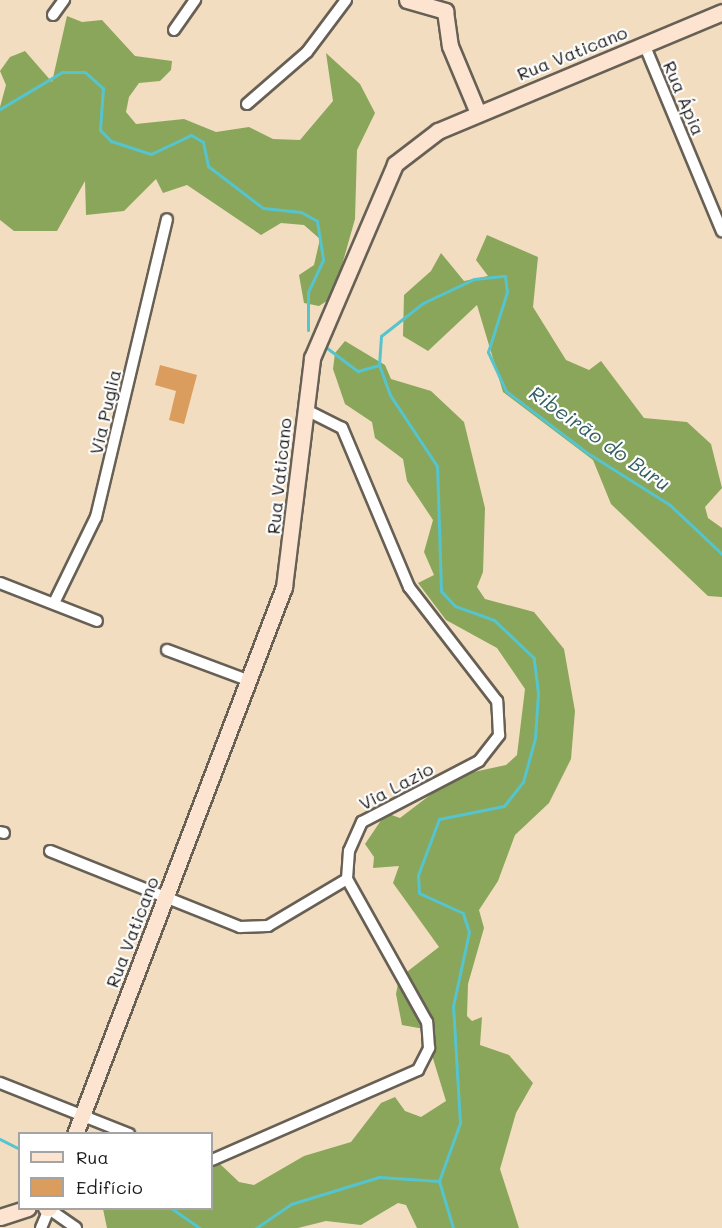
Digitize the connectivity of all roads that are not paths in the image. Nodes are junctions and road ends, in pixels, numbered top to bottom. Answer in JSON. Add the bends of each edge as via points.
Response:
{"nodes":[{"id":1,"x":64,"y":0,"type":"edge"},
{"id":2,"x":195,"y":0,"type":"edge"},
{"id":3,"x":346,"y":0,"type":"edge"},
{"id":4,"x":406,"y":0,"type":"edge"},
{"id":5,"x":447,"y":6,"type":"edge"},
{"id":6,"x":722,"y":12,"type":"edge"},
{"id":7,"x":53,"y":15,"type":"dead end"},
{"id":8,"x":174,"y":30,"type":"dead end"},
{"id":9,"x":644,"y":44,"type":"junction"},
{"id":10,"x":247,"y":104,"type":"dead end"},
{"id":11,"x":478,"y":113,"type":"junction"},
{"id":12,"x":717,"y":205,"type":"edge"},
{"id":13,"x":167,"y":219,"type":"dead end"},
{"id":14,"x":722,"y":231,"type":"edge"},
{"id":15,"x":306,"y":410,"type":"junction"},
{"id":16,"x":0,"y":583,"type":"edge"},
{"id":17,"x":54,"y":603,"type":"junction"},
{"id":18,"x":97,"y":621,"type":"dead end"},
{"id":19,"x":166,"y":650,"type":"dead end"},
{"id":20,"x":250,"y":681,"type":"junction"},
{"id":21,"x":50,"y":851,"type":"dead end"},
{"id":22,"x":347,"y":879,"type":"junction"},
{"id":23,"x":166,"y":899,"type":"junction"},
{"id":24,"x":0,"y":1083,"type":"edge"},
{"id":25,"x":81,"y":1116,"type":"junction"},
{"id":26,"x":76,"y":1132,"type":"edge"},
{"id":27,"x":124,"y":1132,"type":"edge"},
{"id":28,"x":213,"y":1160,"type":"edge"},
{"id":29,"x":24,"y":1210,"type":"edge"},
{"id":30,"x":48,"y":1210,"type":"edge"},
{"id":31,"x":49,"y":1210,"type":"edge"},
{"id":32,"x":0,"y":1217,"type":"edge"},
{"id":33,"x":41,"y":1228,"type":"edge"},
{"id":34,"x":76,"y":1228,"type":"edge"}],
"edges":[{"from":1,"to":7,"type":"street"},
{"from":2,"to":8,"type":"street"},
{"from":3,"to":10,"type":"street","via":[[307,52]]},
{"from":4,"to":5,"type":"street"},
{"from":5,"to":11,"type":"street","via":[[450,45]]},
{"from":6,"to":9,"type":"street","name":"Rua Vaticano"},
{"from":9,"to":11,"type":"street","name":"Rua Vaticano"},
{"from":9,"to":12,"type":"street","name":"Rua Ápia"},
{"from":11,"to":15,"type":"street","name":"Rua Vaticano","via":[[438,130],[395,164],[312,358]]},
{"from":12,"to":14,"type":"street","name":"Rua Ápia"},
{"from":13,"to":17,"type":"street","name":"Via Puglia","via":[[96,517]]},
{"from":15,"to":20,"type":"street","name":"Rua Vaticano","via":[[291,555]]},
{"from":15,"to":22,"type":"street","name":"Via Lazio","via":[[342,428],[409,587],[429,619],[487,686],[501,716],[499,735],[479,761],[362,822],[349,851]]},
{"from":16,"to":17,"type":"street"},
{"from":17,"to":18,"type":"street"},
{"from":19,"to":20,"type":"street"},
{"from":20,"to":23,"type":"street","name":"Rua Vaticano"},
{"from":21,"to":23,"type":"street"},
{"from":22,"to":23,"type":"street","via":[[268,926],[256,928]]},
{"from":22,"to":28,"type":"street","via":[[428,1022],[429,1048],[418,1070]]},
{"from":23,"to":25,"type":"street","name":"Rua Vaticano"},
{"from":24,"to":25,"type":"street"},
{"from":25,"to":26,"type":"street","name":"Rua Vaticano"},
{"from":25,"to":27,"type":"street"},
{"from":29,"to":32,"type":"street"},
{"from":30,"to":33,"type":"street"},
{"from":31,"to":34,"type":"street"}]}
